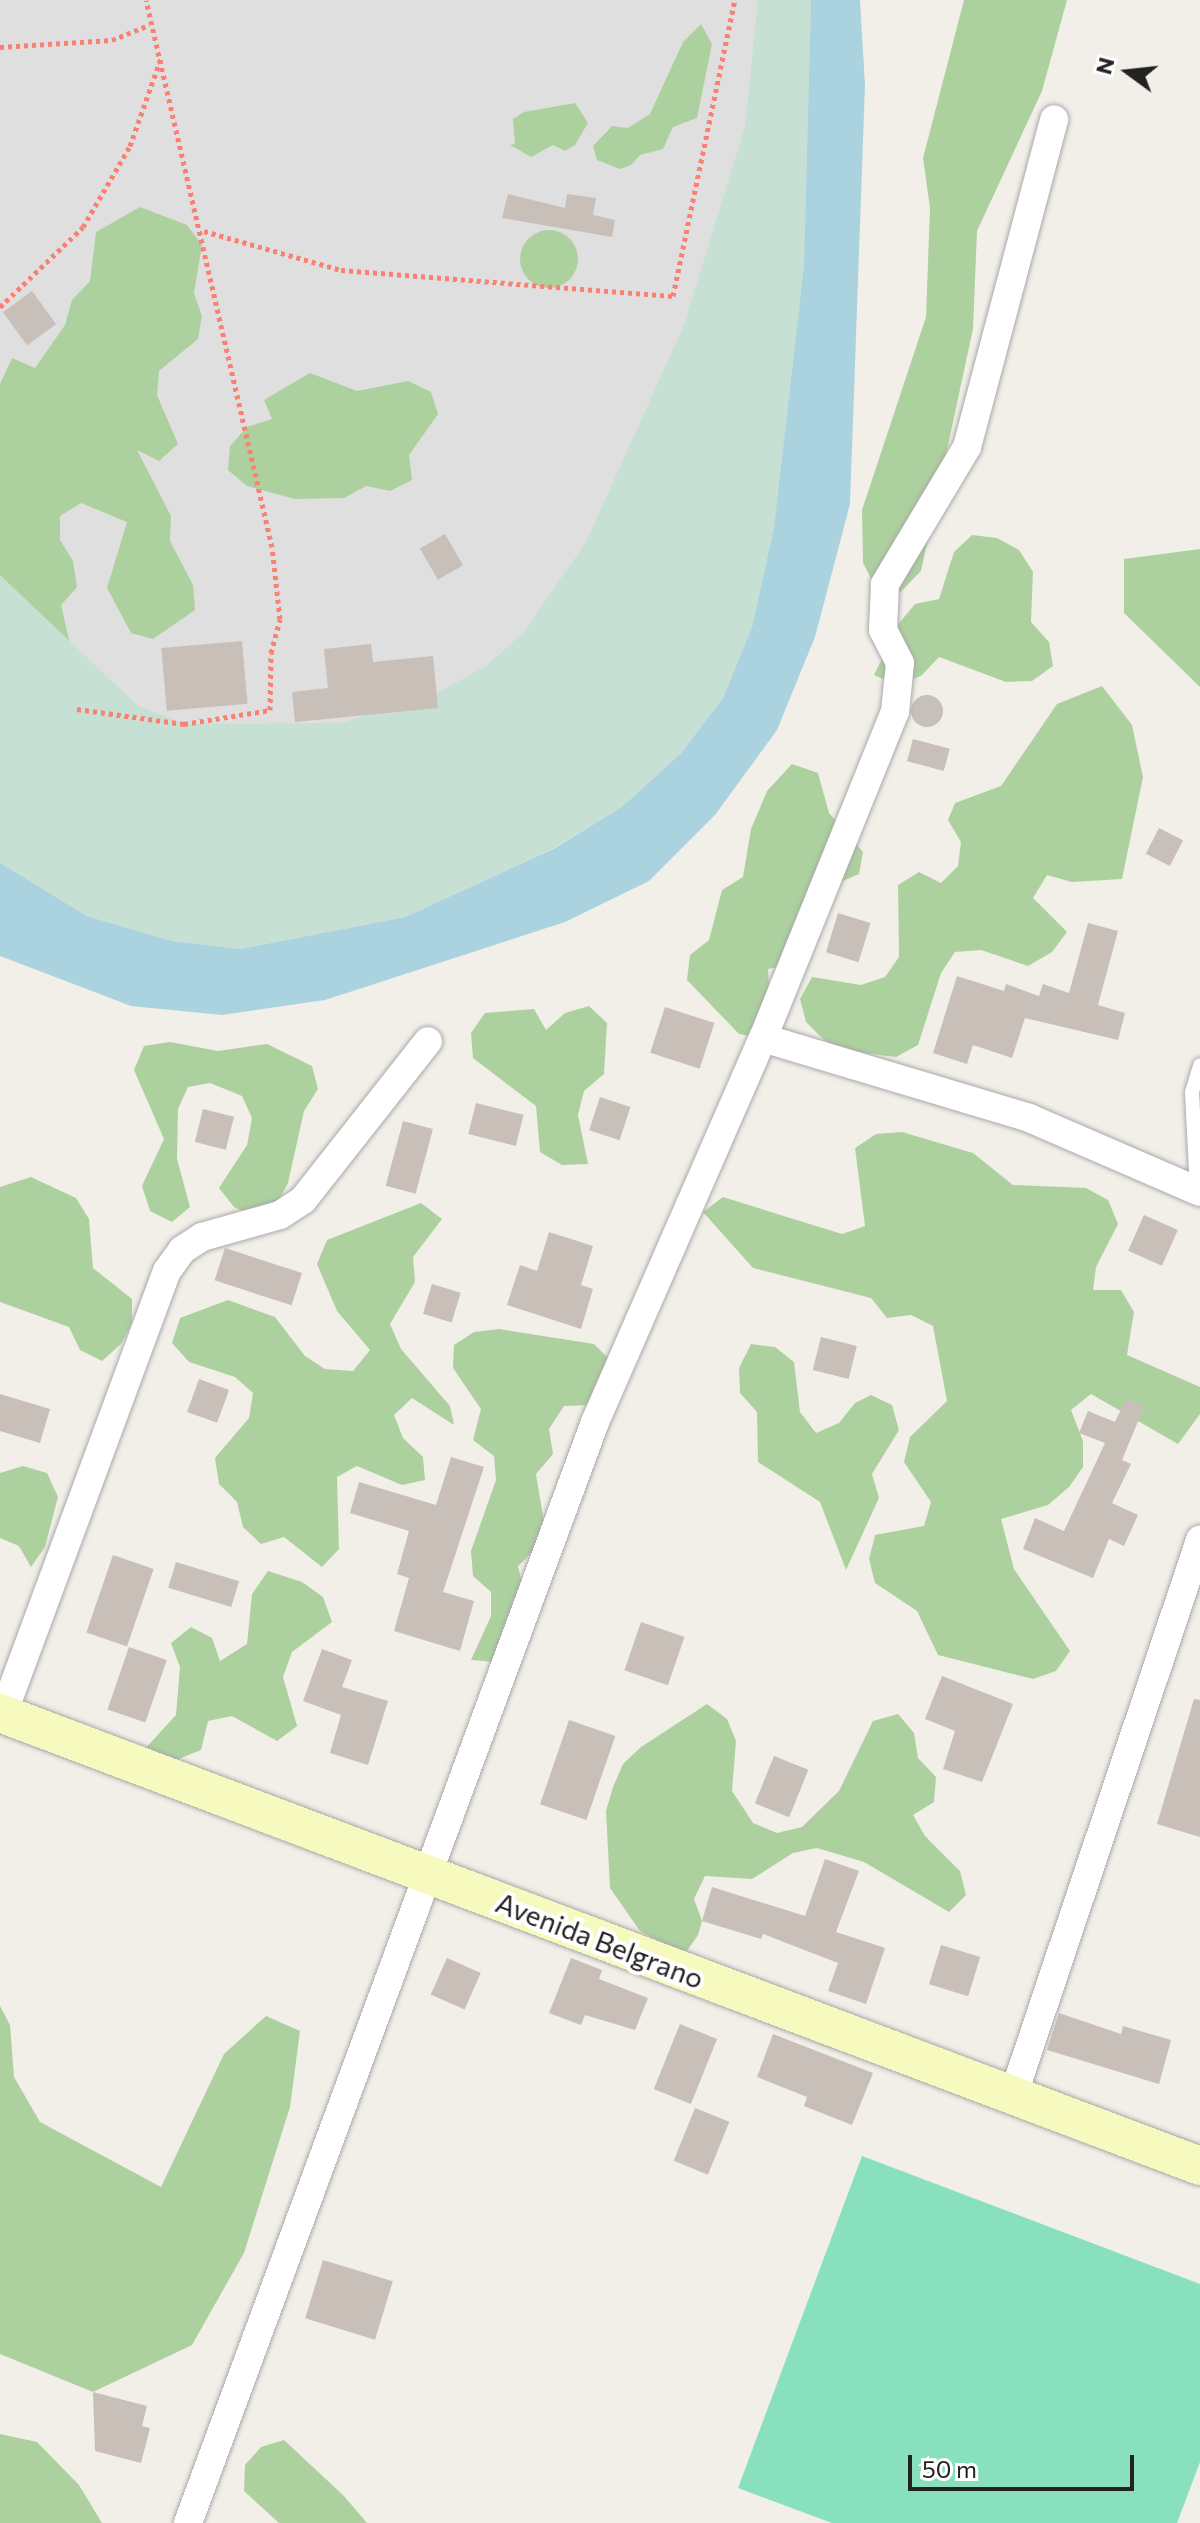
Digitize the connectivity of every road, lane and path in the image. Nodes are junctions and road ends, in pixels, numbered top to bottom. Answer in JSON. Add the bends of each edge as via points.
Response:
{"nodes":[{"id":1,"x":146,"y":0,"type":"edge"},
{"id":2,"x":735,"y":0,"type":"edge"},
{"id":3,"x":149,"y":25,"type":"junction"},
{"id":4,"x":0,"y":47,"type":"edge"},
{"id":5,"x":161,"y":58,"type":"junction"},
{"id":6,"x":1054,"y":119,"type":"dead end"},
{"id":7,"x":203,"y":231,"type":"junction"},
{"id":8,"x":0,"y":307,"type":"edge"},
{"id":9,"x":77,"y":709,"type":"dead end"},
{"id":10,"x":763,"y":1038,"type":"junction"},
{"id":11,"x":428,"y":1041,"type":"dead end"},
{"id":12,"x":1200,"y":1065,"type":"edge"},
{"id":13,"x":1198,"y":1191,"type":"edge"},
{"id":14,"x":1200,"y":1540,"type":"edge"},
{"id":15,"x":1,"y":1714,"type":"edge"},
{"id":16,"x":429,"y":1875,"type":"junction"},
{"id":17,"x":1013,"y":2096,"type":"junction"},
{"id":18,"x":1200,"y":2166,"type":"edge"},
{"id":19,"x":188,"y":2523,"type":"edge"}],
"edges":[{"from":1,"to":3,"type":"path"},
{"from":2,"to":7,"type":"path","via":[[673,296],[341,270]]},
{"from":3,"to":4,"type":"path","via":[[112,40]]},
{"from":3,"to":5,"type":"path"},
{"from":5,"to":7,"type":"path"},
{"from":5,"to":8,"type":"path","via":[[130,146],[83,227]]},
{"from":6,"to":10,"type":"street","via":[[967,447],[885,584],[883,630],[900,663],[895,712]]},
{"from":7,"to":9,"type":"path","via":[[272,547],[280,619],[271,653],[270,710],[184,724]]},
{"from":10,"to":13,"type":"street","via":[[1029,1118]]},
{"from":10,"to":16,"type":"street","via":[[595,1422]]},
{"from":11,"to":15,"type":"street","via":[[303,1200],[280,1215],[202,1237],[182,1250],[167,1271]]},
{"from":12,"to":13,"type":"lane","via":[[1192,1092]]},
{"from":14,"to":17,"type":"street"},
{"from":15,"to":16,"type":"street","name":"Avenida Belgrano"},
{"from":16,"to":17,"type":"street","name":"Avenida Belgrano"},
{"from":16,"to":19,"type":"street"},
{"from":17,"to":18,"type":"street","name":"Avenida Belgrano"}]}
